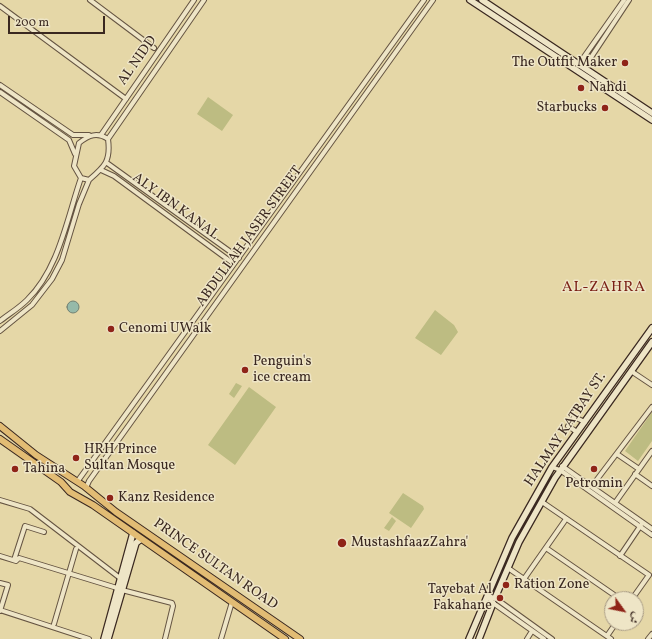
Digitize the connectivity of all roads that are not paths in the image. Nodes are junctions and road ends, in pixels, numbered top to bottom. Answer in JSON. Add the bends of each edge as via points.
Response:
{"nodes":[{"id":1,"x":90,"y":0,"type":"edge"},
{"id":2,"x":194,"y":0,"type":"edge"},
{"id":3,"x":204,"y":0,"type":"edge"},
{"id":4,"x":424,"y":0,"type":"edge"},
{"id":5,"x":433,"y":0,"type":"edge"},
{"id":6,"x":470,"y":0,"type":"edge"},
{"id":7,"x":482,"y":0,"type":"edge"},
{"id":8,"x":624,"y":0,"type":"edge"},
{"id":9,"x":629,"y":0,"type":"edge"},
{"id":10,"x":0,"y":6,"type":"edge"},
{"id":11,"x":154,"y":48,"type":"dead end"},
{"id":12,"x":581,"y":66,"type":"junction"},
{"id":13,"x":376,"y":67,"type":"junction"},
{"id":14,"x":382,"y":72,"type":"junction"},
{"id":15,"x":0,"y":85,"type":"edge"},
{"id":16,"x":0,"y":92,"type":"edge"},
{"id":17,"x":126,"y":99,"type":"junction"},
{"id":18,"x":36,"y":109,"type":"junction"},
{"id":19,"x":652,"y":113,"type":"edge"},
{"id":20,"x":32,"y":114,"type":"junction"},
{"id":21,"x":652,"y":120,"type":"edge"},
{"id":22,"x":90,"y":135,"type":"junction"},
{"id":23,"x":101,"y":135,"type":"junction"},
{"id":24,"x":108,"y":139,"type":"junction"},
{"id":25,"x":76,"y":154,"type":"junction"},
{"id":26,"x":107,"y":163,"type":"junction"},
{"id":27,"x":101,"y":170,"type":"junction"},
{"id":28,"x":80,"y":178,"type":"junction"},
{"id":29,"x":89,"y":180,"type":"junction"},
{"id":30,"x":71,"y":206,"type":"junction"},
{"id":31,"x":78,"y":208,"type":"junction"},
{"id":32,"x":60,"y":241,"type":"junction"},
{"id":33,"x":67,"y":243,"type":"junction"},
{"id":34,"x":239,"y":258,"type":"junction"},
{"id":35,"x":234,"y":264,"type":"junction"},
{"id":36,"x":49,"y":269,"type":"junction"},
{"id":37,"x":55,"y":273,"type":"junction"},
{"id":38,"x":37,"y":288,"type":"junction"},
{"id":39,"x":42,"y":292,"type":"junction"},
{"id":40,"x":14,"y":310,"type":"junction"},
{"id":41,"x":200,"y":312,"type":"junction"},
{"id":42,"x":19,"y":316,"type":"junction"},
{"id":43,"x":207,"y":316,"type":"junction"},
{"id":44,"x":0,"y":321,"type":"edge"},
{"id":45,"x":652,"y":328,"type":"edge"},
{"id":46,"x":0,"y":331,"type":"edge"},
{"id":47,"x":651,"y":344,"type":"edge"},
{"id":48,"x":631,"y":371,"type":"junction"},
{"id":49,"x":652,"y":385,"type":"edge"},
{"id":50,"x":652,"y":407,"type":"edge"},
{"id":51,"x":584,"y":422,"type":"junction"},
{"id":52,"x":0,"y":428,"type":"edge"},
{"id":53,"x":578,"y":432,"type":"junction"},
{"id":54,"x":0,"y":439,"type":"edge"},
{"id":55,"x":652,"y":451,"type":"edge"},
{"id":56,"x":617,"y":454,"type":"junction"},
{"id":57,"x":552,"y":467,"type":"junction"},
{"id":58,"x":562,"y":468,"type":"junction"},
{"id":59,"x":639,"y":469,"type":"junction"},
{"id":60,"x":636,"y":474,"type":"junction"},
{"id":61,"x":77,"y":482,"type":"junction"},
{"id":62,"x":592,"y":486,"type":"junction"},
{"id":63,"x":652,"y":486,"type":"edge"},
{"id":64,"x":86,"y":488,"type":"junction"},
{"id":65,"x":76,"y":496,"type":"junction"},
{"id":66,"x":0,"y":500,"type":"edge"},
{"id":67,"x":542,"y":502,"type":"junction"},
{"id":68,"x":615,"y":503,"type":"junction"},
{"id":69,"x":566,"y":519,"type":"junction"},
{"id":70,"x":641,"y":524,"type":"junction"},
{"id":71,"x":652,"y":529,"type":"edge"},
{"id":72,"x":44,"y":532,"type":"dead end"},
{"id":73,"x":133,"y":533,"type":"junction"},
{"id":74,"x":652,"y":535,"type":"edge"},
{"id":75,"x":141,"y":539,"type":"junction"},
{"id":76,"x":546,"y":548,"type":"junction"},
{"id":77,"x":76,"y":549,"type":"dead end"},
{"id":78,"x":0,"y":556,"type":"edge"},
{"id":79,"x":620,"y":556,"type":"junction"},
{"id":80,"x":14,"y":560,"type":"junction"},
{"id":81,"x":508,"y":568,"type":"junction"},
{"id":82,"x":68,"y":573,"type":"junction"},
{"id":83,"x":120,"y":578,"type":"junction"},
{"id":84,"x":524,"y":579,"type":"junction"},
{"id":85,"x":0,"y":583,"type":"edge"},
{"id":86,"x":120,"y":589,"type":"junction"},
{"id":87,"x":608,"y":591,"type":"edge"},
{"id":88,"x":637,"y":591,"type":"edge"},
{"id":89,"x":487,"y":596,"type":"junction"},
{"id":90,"x":494,"y":601,"type":"junction"},
{"id":91,"x":232,"y":602,"type":"junction"},
{"id":92,"x":0,"y":611,"type":"edge"},
{"id":93,"x":54,"y":624,"type":"dead end"},
{"id":94,"x":532,"y":631,"type":"junction"},
{"id":95,"x":652,"y":634,"type":"edge"},
{"id":96,"x":77,"y":637,"type":"edge"},
{"id":97,"x":480,"y":638,"type":"edge"},
{"id":98,"x":609,"y":638,"type":"edge"},
{"id":99,"x":89,"y":639,"type":"edge"},
{"id":100,"x":104,"y":639,"type":"edge"},
{"id":101,"x":108,"y":639,"type":"edge"},
{"id":102,"x":165,"y":639,"type":"edge"},
{"id":103,"x":221,"y":639,"type":"edge"},
{"id":104,"x":285,"y":639,"type":"edge"},
{"id":105,"x":300,"y":639,"type":"edge"},
{"id":106,"x":469,"y":639,"type":"edge"},
{"id":107,"x":527,"y":639,"type":"edge"},
{"id":108,"x":544,"y":639,"type":"edge"},
{"id":109,"x":552,"y":639,"type":"edge"},
{"id":110,"x":648,"y":639,"type":"edge"}],
"edges":[{"from":1,"to":11,"type":"street"},
{"from":2,"to":17,"type":"street","name":"AL NIDD"},
{"from":3,"to":24,"type":"street"},
{"from":4,"to":13,"type":"street","name":"ABDULLAH JASER STREET"},
{"from":5,"to":14,"type":"street","name":"ABDULLAH JASER STREET"},
{"from":6,"to":21,"type":"street"},
{"from":7,"to":12,"type":"street"},
{"from":8,"to":12,"type":"street"},
{"from":9,"to":12,"type":"street"},
{"from":10,"to":17,"type":"street"},
{"from":12,"to":19,"type":"street"},
{"from":13,"to":14,"type":"street"},
{"from":13,"to":34,"type":"street","name":"ABDULLAH JASER STREET"},
{"from":14,"to":43,"type":"street","name":"ABDULLAH JASER STREET"},
{"from":15,"to":18,"type":"street"},
{"from":16,"to":20,"type":"street"},
{"from":17,"to":23,"type":"street","name":"AL NIDD"},
{"from":18,"to":20,"type":"street"},
{"from":18,"to":22,"type":"street","via":[[73,135]]},
{"from":20,"to":25,"type":"street","via":[[69,140]]},
{"from":22,"to":23,"type":"street"},
{"from":22,"to":25,"type":"street","via":[[79,143]]},
{"from":23,"to":24,"type":"street"},
{"from":24,"to":26,"type":"street","via":[[110,151]]},
{"from":25,"to":28,"type":"street","via":[[74,166]]},
{"from":26,"to":27,"type":"street"},
{"from":26,"to":34,"type":"street"},
{"from":27,"to":29,"type":"street"},
{"from":27,"to":35,"type":"street","name":"ALY IBN KANAL","via":[[114,176]]},
{"from":28,"to":29,"type":"street"},
{"from":28,"to":30,"type":"street"},
{"from":29,"to":31,"type":"street"},
{"from":30,"to":31,"type":"street"},
{"from":30,"to":32,"type":"street"},
{"from":31,"to":33,"type":"street"},
{"from":32,"to":33,"type":"street"},
{"from":32,"to":36,"type":"street"},
{"from":33,"to":37,"type":"street"},
{"from":34,"to":35,"type":"street","name":"ABDULLAH JASER STREET"},
{"from":35,"to":41,"type":"street","name":"ABDULLAH JASER STREET"},
{"from":36,"to":37,"type":"street"},
{"from":36,"to":38,"type":"street"},
{"from":37,"to":39,"type":"street"},
{"from":38,"to":39,"type":"street"},
{"from":38,"to":40,"type":"street"},
{"from":39,"to":42,"type":"street"},
{"from":40,"to":42,"type":"street"},
{"from":40,"to":44,"type":"street"},
{"from":41,"to":43,"type":"street"},
{"from":41,"to":61,"type":"street","name":"ABDULLAH JASER STREET"},
{"from":42,"to":46,"type":"street"},
{"from":43,"to":64,"type":"street","name":"ABDULLAH JASER STREET"},
{"from":45,"to":51,"type":"street","name":"HALMAY KATBAY ST."},
{"from":47,"to":48,"type":"street","name":"HALMAY KATBAY ST."},
{"from":48,"to":49,"type":"street"},
{"from":48,"to":58,"type":"street","name":"HALMAY KATBAY ST."},
{"from":50,"to":56,"type":"street"},
{"from":51,"to":53,"type":"street","name":"HALMAY KATBAY ST."},
{"from":51,"to":53,"type":"street","via":[[574,417],[568,426]]},
{"from":52,"to":61,"type":"main road","name":"PRINCE SULTAN ROAD"},
{"from":53,"to":57,"type":"street","name":"HALMAY KATBAY ST."},
{"from":54,"to":65,"type":"main road","name":"PRINCE SULTAN ROAD","via":[[61,482]]},
{"from":55,"to":59,"type":"street"},
{"from":56,"to":59,"type":"street"},
{"from":56,"to":62,"type":"street"},
{"from":57,"to":58,"type":"street"},
{"from":57,"to":89,"type":"street","name":"HALMAY KATBAY ST.","via":[[512,538]]},
{"from":58,"to":62,"type":"street"},
{"from":58,"to":67,"type":"street","name":"HALMAY KATBAY ST."},
{"from":58,"to":70,"type":"street"},
{"from":59,"to":60,"type":"street"},
{"from":60,"to":63,"type":"street"},
{"from":60,"to":68,"type":"street"},
{"from":61,"to":64,"type":"main road","name":"PRINCE SULTAN ROAD"},
{"from":62,"to":68,"type":"street"},
{"from":64,"to":65,"type":"main road","via":[[82,496]]},
{"from":64,"to":105,"type":"main road","name":"PRINCE SULTAN ROAD","via":[[116,512]]},
{"from":65,"to":73,"type":"main road","name":"PRINCE SULTAN ROAD"},
{"from":66,"to":83,"type":"street","via":[[30,509]]},
{"from":67,"to":69,"type":"street"},
{"from":67,"to":81,"type":"street","name":"HALMAY KATBAY ST.","via":[[519,542]]},
{"from":68,"to":70,"type":"street"},
{"from":69,"to":76,"type":"street"},
{"from":69,"to":79,"type":"street"},
{"from":70,"to":71,"type":"street"},
{"from":70,"to":74,"type":"street"},
{"from":70,"to":79,"type":"street"},
{"from":72,"to":80,"type":"street","via":[[25,526]]},
{"from":73,"to":75,"type":"main road","name":"PRINCE SULTAN ROAD"},
{"from":73,"to":83,"type":"street"},
{"from":75,"to":86,"type":"street","via":[[136,543]]},
{"from":75,"to":91,"type":"main road","name":"PRINCE SULTAN ROAD"},
{"from":76,"to":84,"type":"street"},
{"from":76,"to":87,"type":"street"},
{"from":77,"to":82,"type":"street"},
{"from":78,"to":80,"type":"street"},
{"from":79,"to":88,"type":"street","via":[[648,575]]},
{"from":80,"to":82,"type":"street","via":[[19,558]]},
{"from":81,"to":84,"type":"street"},
{"from":81,"to":90,"type":"street","name":"HALMAY KATBAY ST."},
{"from":82,"to":86,"type":"street"},
{"from":82,"to":93,"type":"street"},
{"from":83,"to":86,"type":"street"},
{"from":84,"to":98,"type":"street"},
{"from":85,"to":92,"type":"street","via":[[8,585]]},
{"from":86,"to":100,"type":"street"},
{"from":86,"to":101,"type":"street"},
{"from":86,"to":102,"type":"street","via":[[172,604]]},
{"from":89,"to":90,"type":"street"},
{"from":89,"to":106,"type":"street","name":"HALMAY KATBAY ST."},
{"from":90,"to":94,"type":"street"},
{"from":90,"to":97,"type":"street","name":"HALMAY KATBAY ST."},
{"from":90,"to":109,"type":"street"},
{"from":91,"to":103,"type":"street"},
{"from":91,"to":104,"type":"main road","name":"PRINCE SULTAN ROAD"},
{"from":92,"to":96,"type":"street"},
{"from":94,"to":107,"type":"street"},
{"from":94,"to":108,"type":"street"},
{"from":95,"to":110,"type":"street"},
{"from":96,"to":99,"type":"street"}]}
